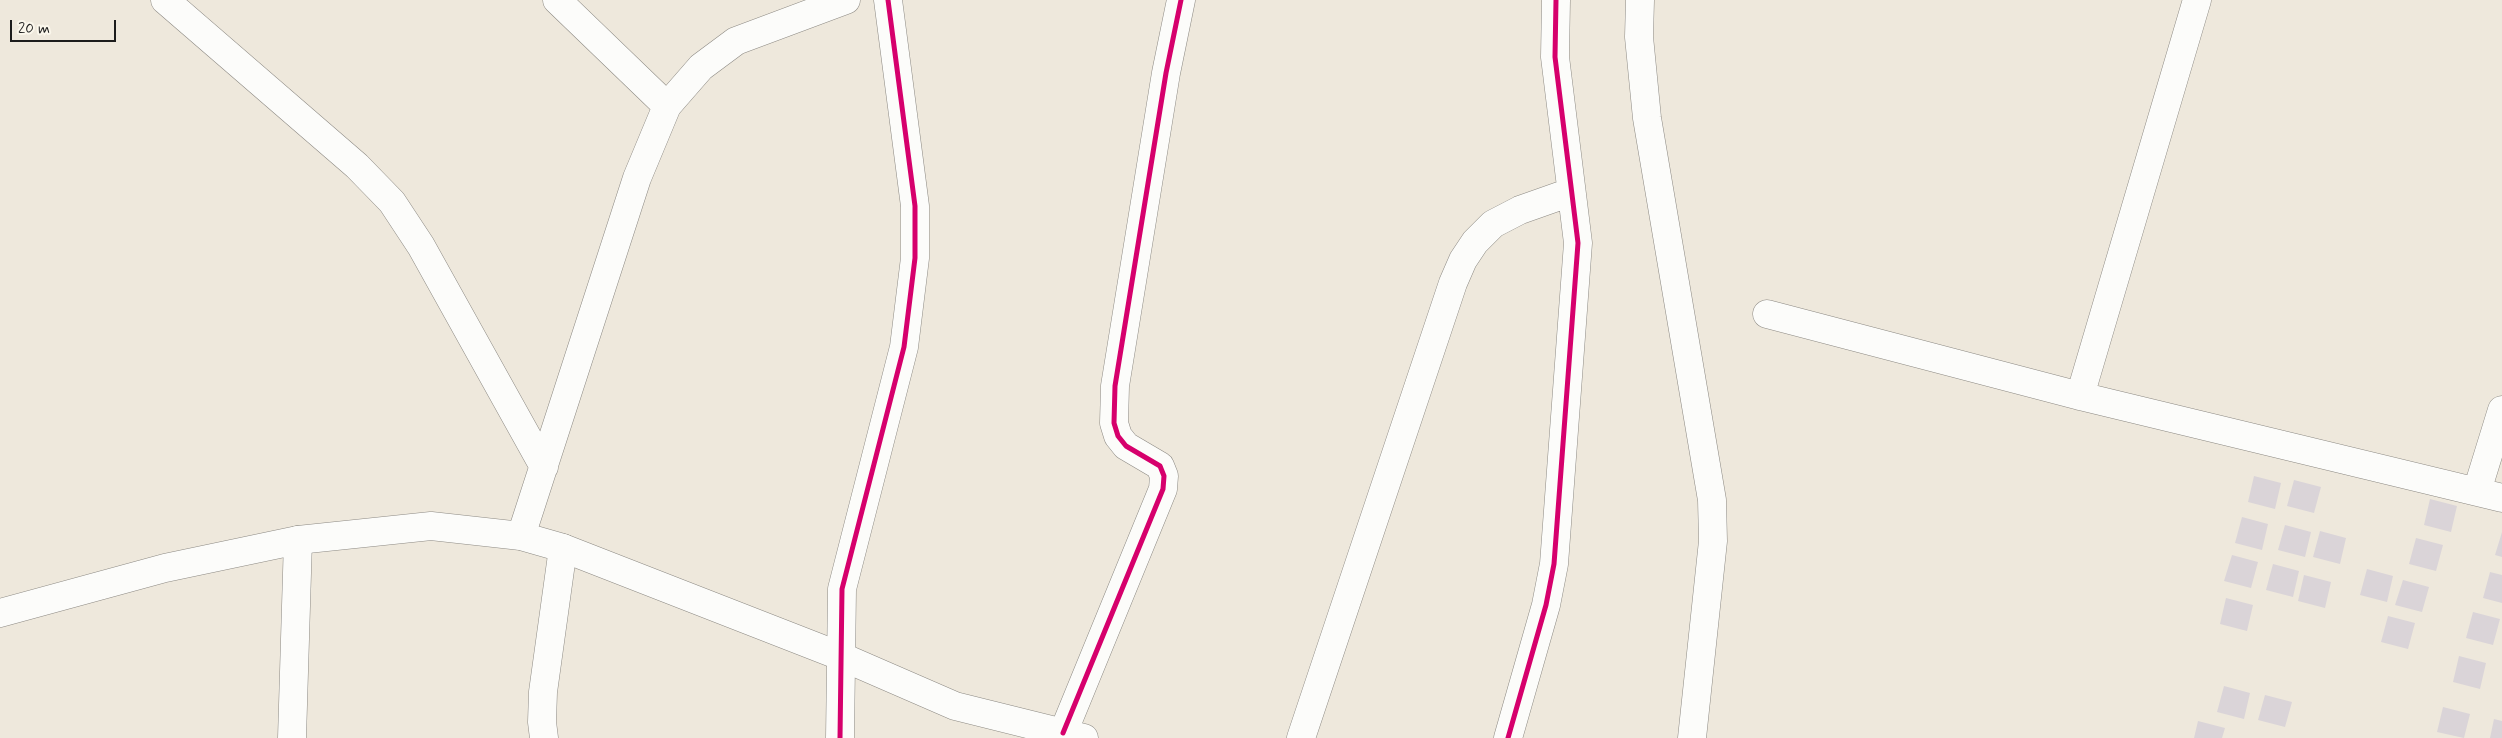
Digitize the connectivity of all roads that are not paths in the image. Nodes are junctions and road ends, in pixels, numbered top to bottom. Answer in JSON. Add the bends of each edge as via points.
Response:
{"nodes":[{"id":1,"x":166,"y":0,"type":"edge"},
{"id":2,"x":557,"y":0,"type":"edge"},
{"id":3,"x":888,"y":0,"type":"edge"},
{"id":4,"x":1181,"y":0,"type":"edge"},
{"id":5,"x":1556,"y":0,"type":"edge"},
{"id":6,"x":1640,"y":0,"type":"edge"},
{"id":7,"x":2197,"y":0,"type":"edge"},
{"id":8,"x":833,"y":2,"type":"edge"},
{"id":9,"x":667,"y":106,"type":"junction"},
{"id":10,"x":1571,"y":192,"type":"junction"},
{"id":11,"x":1767,"y":314,"type":"dead end"},
{"id":12,"x":2080,"y":396,"type":"junction"},
{"id":13,"x":2502,"y":410,"type":"edge"},
{"id":14,"x":544,"y":467,"type":"junction"},
{"id":15,"x":2490,"y":495,"type":"edge"},
{"id":16,"x":521,"y":536,"type":"junction"},
{"id":17,"x":298,"y":540,"type":"junction"},
{"id":18,"x":563,"y":548,"type":"junction"},
{"id":19,"x":0,"y":613,"type":"edge"},
{"id":20,"x":840,"y":656,"type":"junction"},
{"id":21,"x":1074,"y":736,"type":"edge"},
{"id":22,"x":292,"y":738,"type":"edge"},
{"id":23,"x":544,"y":738,"type":"edge"},
{"id":24,"x":840,"y":738,"type":"edge"},
{"id":25,"x":1300,"y":738,"type":"edge"},
{"id":26,"x":1508,"y":738,"type":"edge"},
{"id":27,"x":1692,"y":738,"type":"edge"}],
"edges":[{"from":1,"to":14,"type":"street","via":[[357,166],[392,202],[421,246]]},
{"from":2,"to":9,"type":"street"},
{"from":3,"to":20,"type":"street","via":[[915,206],[916,258],[904,347],[842,590]]},
{"from":4,"to":21,"type":"street","via":[[1166,72],[1115,386],[1114,423],[1118,436],[1126,446],[1160,466],[1164,476],[1163,489]]},
{"from":5,"to":10,"type":"street","via":[[1555,57]]},
{"from":6,"to":27,"type":"street","via":[[1638,37],[1647,118],[1712,500],[1713,541]]},
{"from":7,"to":12,"type":"street"},
{"from":8,"to":9,"type":"street","via":[[736,41],[701,67]]},
{"from":9,"to":14,"type":"street","via":[[637,178]]},
{"from":10,"to":25,"type":"street","via":[[1520,210],[1493,224],[1463,260]]},
{"from":10,"to":26,"type":"street","via":[[1578,243],[1554,564],[1546,605]]},
{"from":11,"to":12,"type":"street"},
{"from":12,"to":15,"type":"street"},
{"from":13,"to":15,"type":"street"},
{"from":14,"to":16,"type":"street"},
{"from":16,"to":17,"type":"street","via":[[431,526]]},
{"from":16,"to":18,"type":"street"},
{"from":17,"to":19,"type":"street","via":[[165,568]]},
{"from":17,"to":22,"type":"street"},
{"from":18,"to":20,"type":"street"},
{"from":18,"to":23,"type":"street","via":[[543,692]]},
{"from":20,"to":21,"type":"street","via":[[955,706]]},
{"from":20,"to":24,"type":"street"}]}
